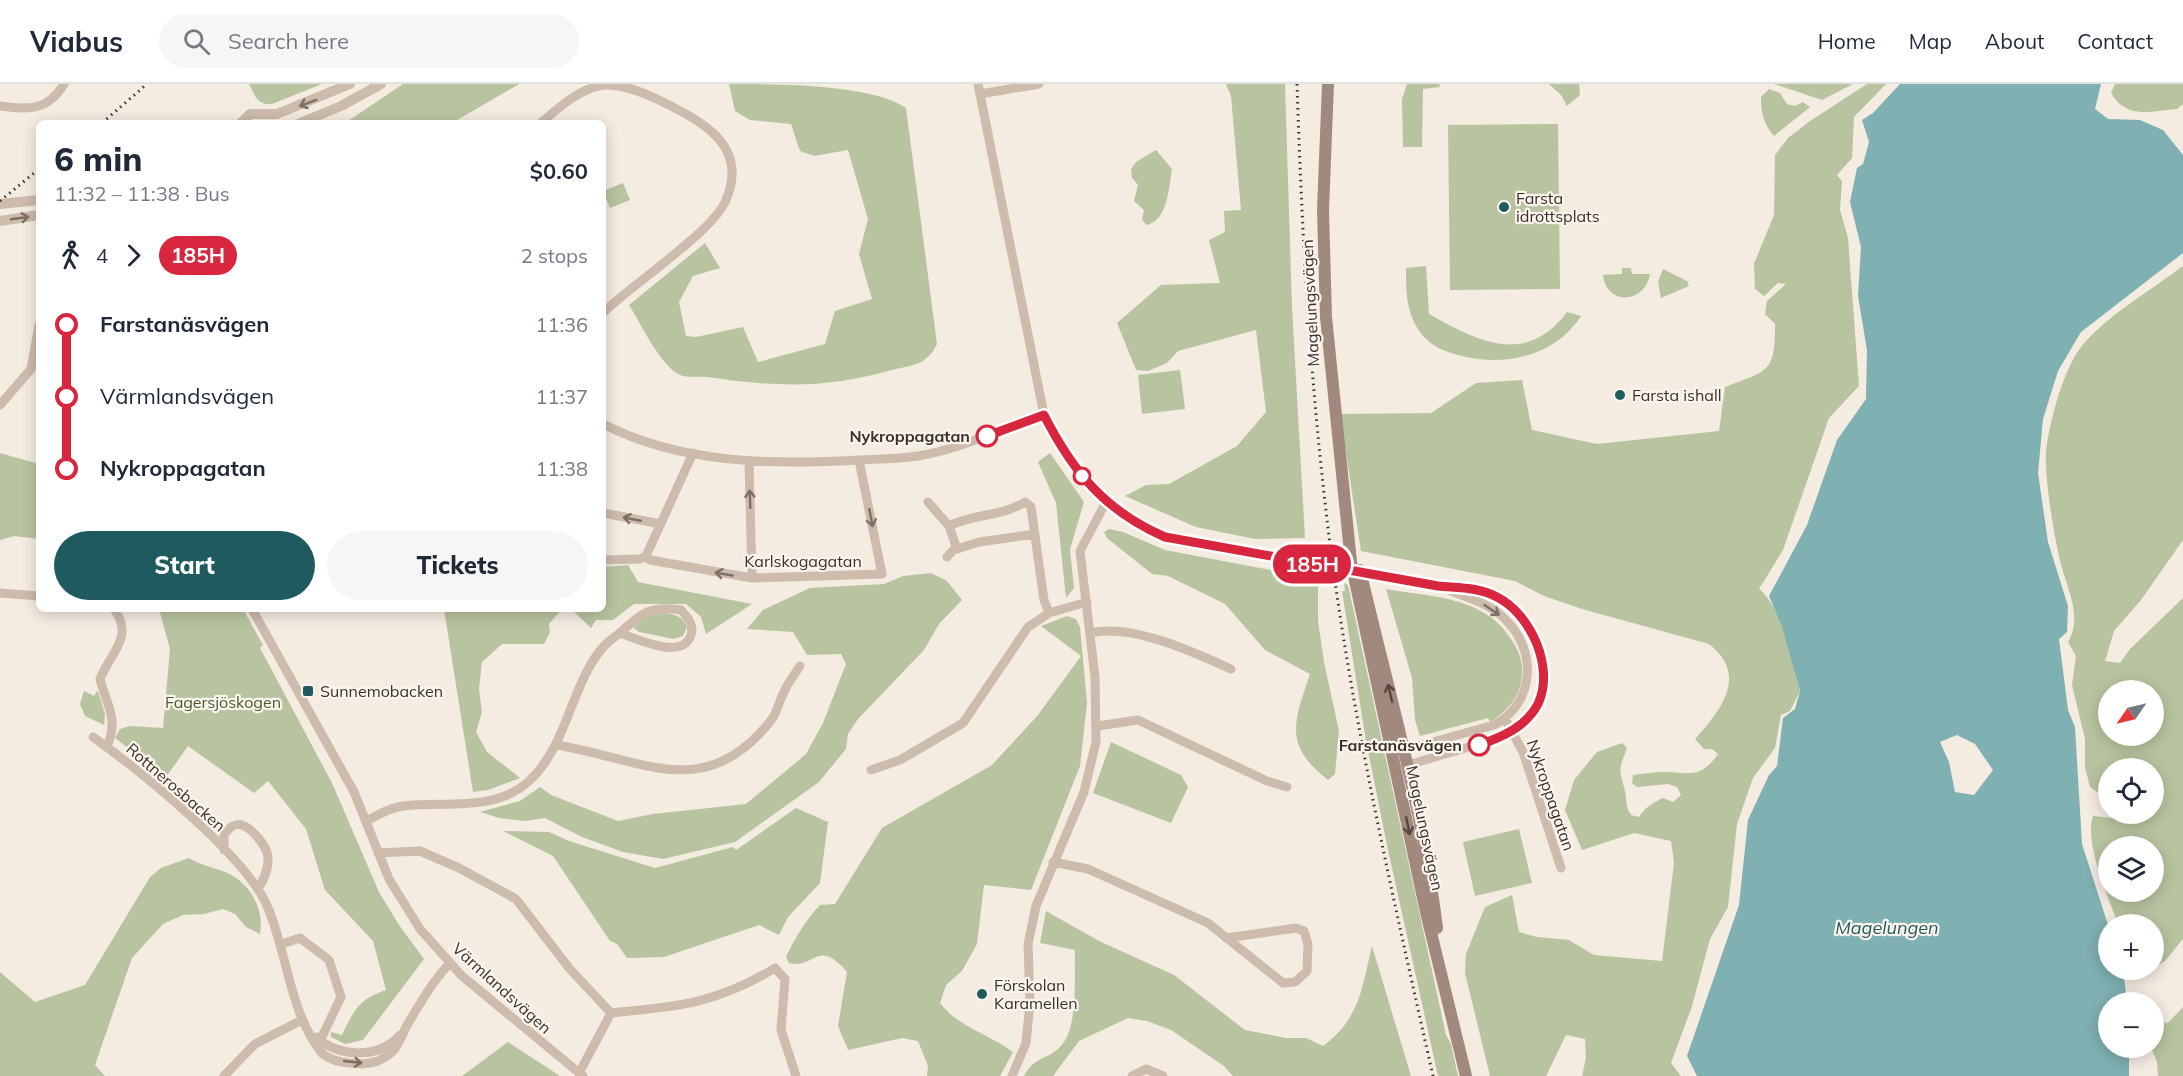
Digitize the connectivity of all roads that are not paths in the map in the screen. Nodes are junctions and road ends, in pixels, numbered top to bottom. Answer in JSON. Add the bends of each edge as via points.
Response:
{"nodes":[{"id":1,"x":64,"y":84,"type":"edge"},
{"id":2,"x":350,"y":84,"type":"edge"},
{"id":3,"x":381,"y":84,"type":"edge"},
{"id":4,"x":1039,"y":84,"type":"edge"},
{"id":5,"x":1328,"y":84,"type":"edge"},
{"id":6,"x":979,"y":89,"type":"edge"},
{"id":7,"x":0,"y":106,"type":"edge"},
{"id":8,"x":267,"y":119,"type":"edge"},
{"id":9,"x":244,"y":120,"type":"edge"},
{"id":10,"x":307,"y":120,"type":"edge"},
{"id":11,"x":545,"y":120,"type":"edge"},
{"id":12,"x":36,"y":200,"type":"edge"},
{"id":13,"x":0,"y":204,"type":"edge"},
{"id":14,"x":36,"y":215,"type":"edge"},
{"id":15,"x":0,"y":221,"type":"edge"},
{"id":16,"x":606,"y":310,"type":"edge"},
{"id":17,"x":35,"y":372,"type":"edge"},
{"id":18,"x":0,"y":405,"type":"edge"},
{"id":19,"x":1044,"y":415,"type":"junction"},
{"id":20,"x":606,"y":426,"type":"edge"},
{"id":21,"x":693,"y":453,"type":"junction"},
{"id":22,"x":859,"y":460,"type":"junction"},
{"id":23,"x":749,"y":461,"type":"junction"},
{"id":24,"x":928,"y":502,"type":"dead end"},
{"id":25,"x":1106,"y":502,"type":"junction"},
{"id":26,"x":606,"y":514,"type":"edge"},
{"id":27,"x":661,"y":525,"type":"junction"},
{"id":28,"x":949,"y":526,"type":"junction"},
{"id":29,"x":1035,"y":534,"type":"junction"},
{"id":30,"x":956,"y":547,"type":"junction"},
{"id":31,"x":646,"y":556,"type":"junction"},
{"id":32,"x":947,"y":557,"type":"dead end"},
{"id":33,"x":606,"y":560,"type":"edge"},
{"id":34,"x":752,"y":578,"type":"junction"},
{"id":35,"x":1438,"y":586,"type":"junction"},
{"id":36,"x":0,"y":593,"type":"edge"},
{"id":37,"x":36,"y":596,"type":"edge"},
{"id":38,"x":1087,"y":602,"type":"junction"},
{"id":39,"x":115,"y":612,"type":"edge"},
{"id":40,"x":254,"y":612,"type":"edge"},
{"id":41,"x":1049,"y":613,"type":"junction"},
{"id":42,"x":620,"y":633,"type":"junction"},
{"id":43,"x":1090,"y":633,"type":"junction"},
{"id":44,"x":800,"y":666,"type":"dead end"},
{"id":45,"x":1231,"y":669,"type":"dead end"},
{"id":46,"x":1505,"y":720,"type":"junction"},
{"id":47,"x":1098,"y":726,"type":"junction"},
{"id":48,"x":1511,"y":732,"type":"junction"},
{"id":49,"x":93,"y":737,"type":"dead end"},
{"id":50,"x":557,"y":745,"type":"junction"},
{"id":51,"x":107,"y":747,"type":"junction"},
{"id":52,"x":1398,"y":752,"type":"junction"},
{"id":53,"x":1408,"y":765,"type":"junction"},
{"id":54,"x":1395,"y":768,"type":"junction"},
{"id":55,"x":871,"y":770,"type":"dead end"},
{"id":56,"x":1287,"y":787,"type":"dead end"},
{"id":57,"x":366,"y":820,"type":"junction"},
{"id":58,"x":224,"y":850,"type":"junction"},
{"id":59,"x":378,"y":853,"type":"junction"},
{"id":60,"x":1053,"y":862,"type":"junction"},
{"id":61,"x":1561,"y":868,"type":"dead end"},
{"id":62,"x":258,"y":889,"type":"junction"},
{"id":63,"x":1227,"y":938,"type":"junction"},
{"id":64,"x":282,"y":944,"type":"junction"},
{"id":65,"x":450,"y":963,"type":"junction"},
{"id":66,"x":1441,"y":965,"type":"junction"},
{"id":67,"x":611,"y":1013,"type":"junction"},
{"id":68,"x":302,"y":1020,"type":"junction"},
{"id":69,"x":405,"y":1030,"type":"junction"},
{"id":70,"x":309,"y":1032,"type":"junction"},
{"id":71,"x":320,"y":1041,"type":"junction"},
{"id":72,"x":581,"y":1075,"type":"edge"},
{"id":73,"x":224,"y":1076,"type":"edge"},
{"id":74,"x":796,"y":1076,"type":"edge"},
{"id":75,"x":1012,"y":1076,"type":"edge"},
{"id":76,"x":1132,"y":1076,"type":"edge"},
{"id":77,"x":1163,"y":1076,"type":"edge"},
{"id":78,"x":1466,"y":1076,"type":"edge"}],
"edges":[{"from":1,"to":7,"type":"street","via":[[43,106]]},
{"from":2,"to":8,"type":"street","one_way":true},
{"from":3,"to":10,"type":"street"},
{"from":4,"to":6,"type":"street"},
{"from":5,"to":52,"type":"main road","name":"Magelungsvägen","via":[[1323,210],[1326,317],[1351,562],[1358,605]]},
{"from":6,"to":19,"type":"street","name":"Nykroppagatan"},
{"from":8,"to":9,"type":"street","via":[[250,114]]},
{"from":11,"to":16,"type":"street","via":[[588,89],[628,86],[705,124],[728,156],[730,186],[720,213]]},
{"from":12,"to":13,"type":"street"},
{"from":15,"to":14,"type":"street","one_way":true},
{"from":17,"to":18,"type":"street"},
{"from":19,"to":22,"type":"street","via":[[962,445],[918,456]]},
{"from":19,"to":25,"type":"street","name":"Nykroppagatan","via":[[1073,464]]},
{"from":20,"to":21,"type":"street"},
{"from":21,"to":23,"type":"street"},
{"from":21,"to":27,"type":"street"},
{"from":22,"to":23,"type":"street"},
{"from":22,"to":34,"type":"street","name":"Karlskogagatan","one_way":true,"via":[[882,574]]},
{"from":34,"to":23,"type":"street","one_way":true},
{"from":24,"to":28,"type":"street"},
{"from":25,"to":35,"type":"street","name":"Nykroppagatan","via":[[1130,520],[1165,537]]},
{"from":25,"to":38,"type":"street","via":[[1080,551]]},
{"from":27,"to":26,"type":"street","one_way":true},
{"from":27,"to":31,"type":"street"},
{"from":28,"to":29,"type":"street","via":[[979,514],[1010,512],[1025,502],[1031,507]]},
{"from":28,"to":30,"type":"street"},
{"from":29,"to":30,"type":"street"},
{"from":29,"to":41,"type":"street"},
{"from":30,"to":32,"type":"street"},
{"from":31,"to":33,"type":"street"},
{"from":34,"to":31,"type":"street","name":"Karlskogagatan","one_way":true,"via":[[650,560]]},
{"from":35,"to":46,"type":"street","name":"Nykroppagatan","one_way":true,"via":[[1489,607],[1516,632],[1526,659],[1528,683],[1524,696]]},
{"from":35,"to":48,"type":"street","name":"Nykroppagatan","via":[[1481,590],[1495,596],[1507,603],[1527,626],[1542,662],[1543,685],[1538,704]]},
{"from":36,"to":37,"type":"street"},
{"from":38,"to":41,"type":"street"},
{"from":38,"to":43,"type":"street"},
{"from":39,"to":51,"type":"street","name":"Rottnerosbacken","via":[[123,638],[100,679],[113,716]]},
{"from":40,"to":57,"type":"street","name":"Värmlandsvägen"},
{"from":41,"to":55,"type":"street","via":[[1028,627],[965,721],[900,760]]},
{"from":42,"to":42,"type":"street","via":[[668,648],[684,644],[693,629],[681,610],[667,608],[637,616]]},
{"from":42,"to":50,"type":"street","via":[[598,654]]},
{"from":43,"to":45,"type":"street","via":[[1118,632],[1158,641]]},
{"from":43,"to":47,"type":"street"},
{"from":44,"to":50,"type":"street","via":[[774,717],[744,750],[721,764],[683,771],[650,768],[590,750]]},
{"from":46,"to":48,"type":"street","name":"Nykroppagatan"},
{"from":46,"to":52,"type":"street"},
{"from":47,"to":56,"type":"street","via":[[1138,720]]},
{"from":47,"to":60,"type":"street","via":[[1084,792]]},
{"from":48,"to":53,"type":"street","name":"Nykroppagatan","via":[[1453,754]]},
{"from":48,"to":61,"type":"street","name":"Nykroppagatan","via":[[1523,752]]},
{"from":49,"to":51,"type":"street","name":"Rottnerosbacken"},
{"from":50,"to":57,"type":"street","via":[[528,782],[498,798],[403,806]]},
{"from":51,"to":58,"type":"street","name":"Rottnerosbacken"},
{"from":52,"to":53,"type":"main road","name":"Magelungsvägen"},
{"from":52,"to":54,"type":"main road","name":"Magelungsvägen"},
{"from":53,"to":54,"type":"main road"},
{"from":53,"to":66,"type":"main road","name":"Magelungsvägen","via":[[1424,836]]},
{"from":54,"to":66,"type":"main road","name":"Magelungsvägen","one_way":true},
{"from":57,"to":59,"type":"street","name":"Värmlandsvägen"},
{"from":58,"to":62,"type":"street","name":"Rottnerosbacken"},
{"from":58,"to":62,"type":"street","name":"Rottnerosbacken","via":[[224,834],[234,825],[251,830],[268,854],[268,867]]},
{"from":59,"to":65,"type":"street","name":"Värmlandsvägen","via":[[401,901]]},
{"from":59,"to":67,"type":"street","via":[[420,851],[516,899],[569,968]]},
{"from":60,"to":63,"type":"street","via":[[1088,869],[1208,923]]},
{"from":60,"to":75,"type":"street","via":[[1036,906],[1028,944],[1029,1023],[1026,1043]]},
{"from":62,"to":64,"type":"street","name":"Rottnerosbacken"},
{"from":63,"to":63,"type":"street","via":[[1296,928],[1304,931],[1308,944],[1307,971],[1295,982],[1283,983]]},
{"from":64,"to":68,"type":"street","name":"Rottnerosbacken"},
{"from":64,"to":71,"type":"street","via":[[300,938],[329,960],[341,997]]},
{"from":65,"to":69,"type":"street","name":"Rottnerosbacken"},
{"from":65,"to":72,"type":"street","name":"Värmlandsvägen"},
{"from":66,"to":78,"type":"main road","name":"Magelungsvägen"},
{"from":67,"to":72,"type":"street","name":"Värmlandsvägen"},
{"from":67,"to":74,"type":"street","via":[[710,999],[742,988],[775,968],[785,979],[781,1030]]},
{"from":68,"to":70,"type":"street","name":"Rottnerosbacken"},
{"from":68,"to":73,"type":"street","via":[[255,1044]]},
{"from":70,"to":69,"type":"street","name":"Rottnerosbacken","one_way":true,"via":[[322,1054],[331,1060],[365,1064],[394,1051]]},
{"from":69,"to":71,"type":"street","name":"Rottnerosbacken","via":[[382,1049],[360,1054],[336,1050]]},
{"from":70,"to":71,"type":"street","name":"Rottnerosbacken"},
{"from":76,"to":77,"type":"street","via":[[1146,1069]]}]}
